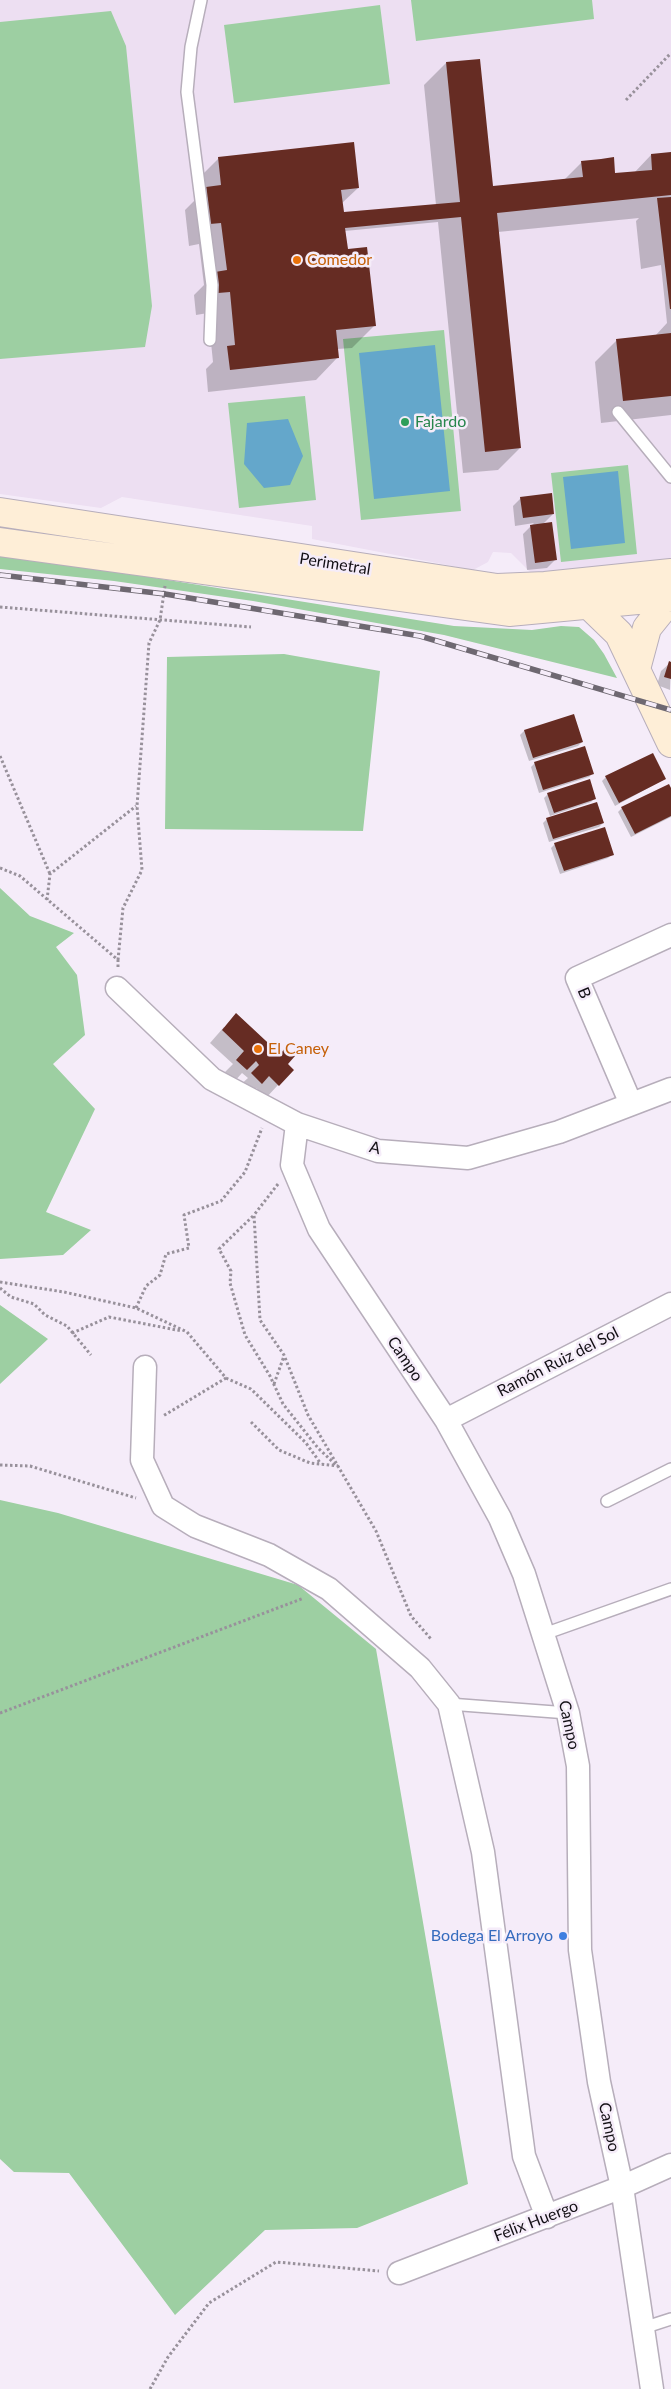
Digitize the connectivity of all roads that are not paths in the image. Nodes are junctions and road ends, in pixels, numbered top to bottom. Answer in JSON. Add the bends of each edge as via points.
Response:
{"nodes":[{"id":1,"x":201,"y":0,"type":"edge"},
{"id":2,"x":210,"y":340,"type":"dead end"},
{"id":3,"x":618,"y":412,"type":"dead end"},
{"id":4,"x":671,"y":477,"type":"edge"},
{"id":5,"x":0,"y":512,"type":"edge"},
{"id":6,"x":0,"y":542,"type":"edge"},
{"id":7,"x":663,"y":574,"type":"edge"},
{"id":8,"x":545,"y":586,"type":"junction"},
{"id":9,"x":671,"y":597,"type":"edge"},
{"id":10,"x":624,"y":602,"type":"junction"},
{"id":11,"x":588,"y":605,"type":"junction"},
{"id":12,"x":620,"y":634,"type":"junction"},
{"id":13,"x":636,"y":669,"type":"junction"},
{"id":14,"x":671,"y":743,"type":"edge"},
{"id":15,"x":671,"y":936,"type":"edge"},
{"id":16,"x":118,"y":988,"type":"road end"},
{"id":17,"x":671,"y":1089,"type":"edge"},
{"id":18,"x":631,"y":1104,"type":"junction"},
{"id":19,"x":297,"y":1124,"type":"junction"},
{"id":20,"x":671,"y":1304,"type":"edge"},
{"id":21,"x":145,"y":1367,"type":"dead end"},
{"id":22,"x":446,"y":1420,"type":"junction"},
{"id":23,"x":671,"y":1469,"type":"edge"},
{"id":24,"x":607,"y":1501,"type":"dead end"},
{"id":25,"x":671,"y":1589,"type":"edge"},
{"id":26,"x":544,"y":1634,"type":"junction"},
{"id":27,"x":450,"y":1704,"type":"junction"},
{"id":28,"x":568,"y":1713,"type":"junction"},
{"id":29,"x":671,"y":2165,"type":"edge"},
{"id":30,"x":622,"y":2187,"type":"junction"},
{"id":31,"x":547,"y":2217,"type":"junction"},
{"id":32,"x":399,"y":2273,"type":"road end"},
{"id":33,"x":671,"y":2319,"type":"edge"},
{"id":34,"x":642,"y":2328,"type":"junction"},
{"id":35,"x":652,"y":2389,"type":"edge"}],
"edges":[{"from":1,"to":2,"type":"lane","via":[[191,47],[187,92],[212,285]]},
{"from":3,"to":4,"type":"lane"},
{"from":5,"to":8,"type":"main road","name":"Perimetral","via":[[497,588]]},
{"from":6,"to":11,"type":"main road","name":"Perimetral","via":[[508,612]]},
{"from":7,"to":8,"type":"main road","name":"Perimetral"},
{"from":7,"to":10,"type":"main road"},
{"from":8,"to":11,"type":"main road"},
{"from":9,"to":10,"type":"main road","name":"Perimetral"},
{"from":9,"to":13,"type":"main road","via":[[647,628]]},
{"from":10,"to":11,"type":"main road","name":"Perimetral"},
{"from":10,"to":12,"type":"main road"},
{"from":11,"to":12,"type":"main road"},
{"from":12,"to":13,"type":"main road"},
{"from":13,"to":14,"type":"main road"},
{"from":15,"to":18,"type":"street","name":"B","via":[[577,978]]},
{"from":16,"to":19,"type":"street","name":"A","via":[[212,1079]]},
{"from":17,"to":18,"type":"street","name":"A"},
{"from":18,"to":19,"type":"street","name":"A","via":[[559,1132],[468,1158],[378,1151]]},
{"from":19,"to":22,"type":"street","name":"Campo","via":[[292,1165],[319,1229]]},
{"from":20,"to":22,"type":"street","name":"Ramón Ruiz del Sol"},
{"from":21,"to":27,"type":"street","via":[[142,1460],[163,1506],[195,1526],[269,1555],[329,1589],[420,1668]]},
{"from":22,"to":26,"type":"street","name":"Campo","via":[[500,1518],[524,1574]]},
{"from":23,"to":24,"type":"lane"},
{"from":25,"to":26,"type":"lane"},
{"from":26,"to":28,"type":"street","name":"Campo"},
{"from":27,"to":28,"type":"lane"},
{"from":27,"to":31,"type":"street","via":[[483,1852],[524,2156]]},
{"from":28,"to":30,"type":"street","name":"Campo","via":[[578,1766],[580,1950],[599,2082]]},
{"from":29,"to":30,"type":"street","name":"Félix Huergo"},
{"from":30,"to":31,"type":"street","name":"Félix Huergo"},
{"from":30,"to":34,"type":"street","name":"Campo"},
{"from":31,"to":32,"type":"street","name":"Félix Huergo"},
{"from":33,"to":34,"type":"lane"},
{"from":34,"to":35,"type":"street","name":"Campo"}]}
